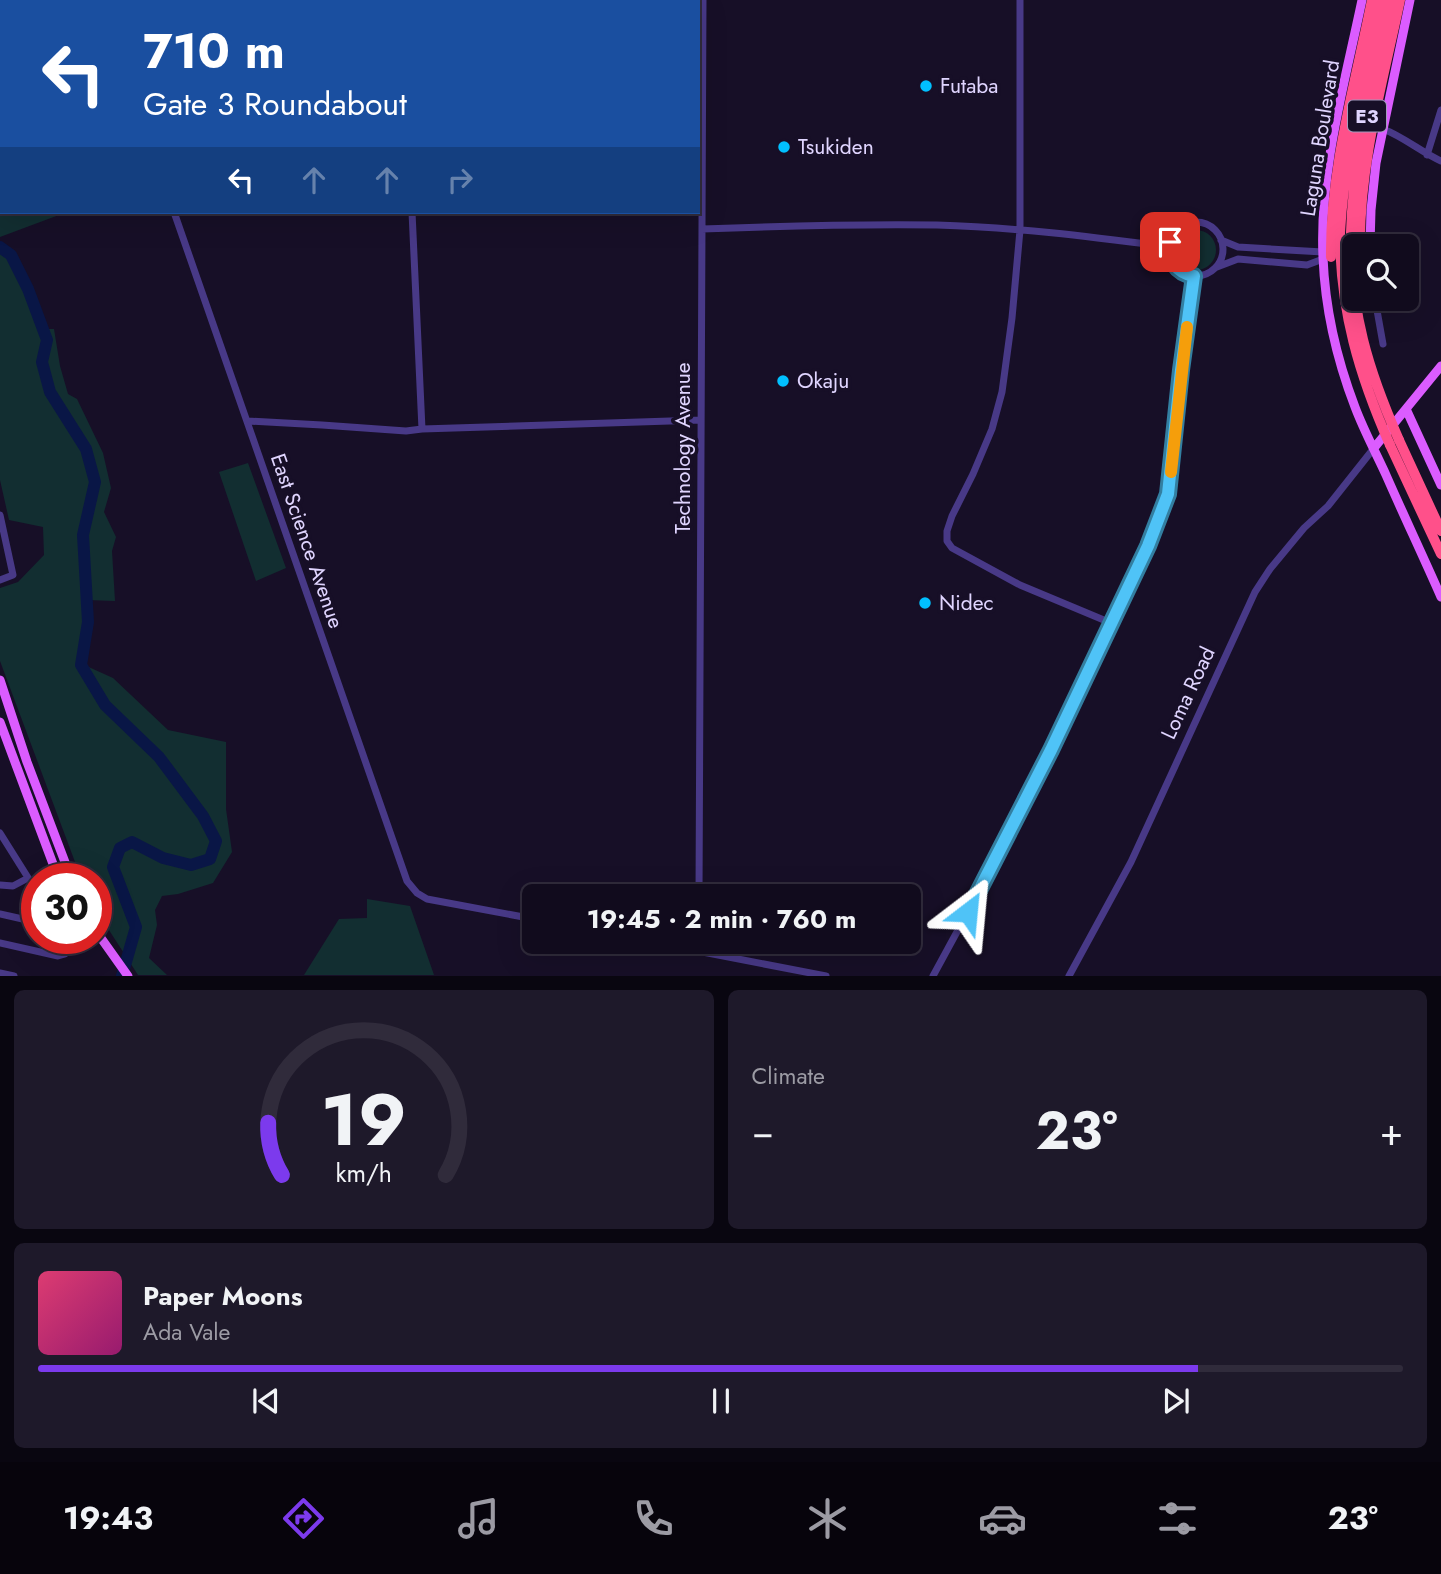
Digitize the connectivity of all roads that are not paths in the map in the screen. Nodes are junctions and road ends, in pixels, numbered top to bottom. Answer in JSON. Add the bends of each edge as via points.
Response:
{"nodes":[{"id":1,"x":703,"y":0,"type":"edge"},
{"id":2,"x":1020,"y":0,"type":"edge"},
{"id":3,"x":1362,"y":0,"type":"edge"},
{"id":4,"x":1371,"y":0,"type":"edge"},
{"id":5,"x":1382,"y":0,"type":"edge"},
{"id":6,"x":1391,"y":0,"type":"edge"},
{"id":7,"x":1400,"y":0,"type":"edge"},
{"id":8,"x":1410,"y":0,"type":"edge"},
{"id":9,"x":1441,"y":110,"type":"edge"},
{"id":10,"x":1383,"y":129,"type":"junction"},
{"id":11,"x":1427,"y":155,"type":"junction"},
{"id":12,"x":1441,"y":161,"type":"edge"},
{"id":13,"x":175,"y":214,"type":"edge"},
{"id":14,"x":412,"y":214,"type":"edge"},
{"id":15,"x":702,"y":229,"type":"junction"},
{"id":16,"x":1020,"y":230,"type":"junction"},
{"id":17,"x":1346,"y":233,"type":"junction"},
{"id":18,"x":1363,"y":234,"type":"edge"},
{"id":19,"x":1366,"y":234,"type":"edge"},
{"id":20,"x":1222,"y":240,"type":"junction"},
{"id":21,"x":1170,"y":247,"type":"junction"},
{"id":22,"x":1342,"y":252,"type":"edge"},
{"id":23,"x":1327,"y":255,"type":"junction"},
{"id":24,"x":1217,"y":267,"type":"junction"},
{"id":25,"x":1194,"y":276,"type":"junction"},
{"id":26,"x":1377,"y":311,"type":"edge"},
{"id":27,"x":1383,"y":344,"type":"dead end"},
{"id":28,"x":1441,"y":366,"type":"edge"},
{"id":29,"x":1406,"y":409,"type":"junction"},
{"id":30,"x":701,"y":420,"type":"junction"},
{"id":31,"x":247,"y":421,"type":"junction"},
{"id":32,"x":422,"y":429,"type":"junction"},
{"id":33,"x":1394,"y":442,"type":"junction"},
{"id":34,"x":1374,"y":448,"type":"junction"},
{"id":35,"x":1441,"y":485,"type":"edge"},
{"id":36,"x":0,"y":515,"type":"edge"},
{"id":37,"x":1441,"y":531,"type":"edge"},
{"id":38,"x":1441,"y":554,"type":"edge"},
{"id":39,"x":0,"y":580,"type":"edge"},
{"id":40,"x":1441,"y":597,"type":"edge"},
{"id":41,"x":1111,"y":623,"type":"junction"},
{"id":42,"x":0,"y":680,"type":"edge"},
{"id":43,"x":0,"y":722,"type":"edge"},
{"id":44,"x":0,"y":832,"type":"edge"},
{"id":45,"x":52,"y":863,"type":"edge"},
{"id":46,"x":65,"y":863,"type":"edge"},
{"id":47,"x":21,"y":866,"type":"edge"},
{"id":48,"x":21,"y":881,"type":"edge"},
{"id":49,"x":699,"y":884,"type":"edge"},
{"id":50,"x":0,"y":885,"type":"edge"},
{"id":51,"x":0,"y":914,"type":"edge"},
{"id":52,"x":522,"y":917,"type":"edge"},
{"id":53,"x":21,"y":919,"type":"edge"},
{"id":54,"x":0,"y":943,"type":"edge"},
{"id":55,"x":21,"y":948,"type":"edge"},
{"id":56,"x":112,"y":953,"type":"edge"},
{"id":57,"x":715,"y":954,"type":"edge"},
{"id":58,"x":0,"y":973,"type":"edge"},
{"id":59,"x":14,"y":975,"type":"edge"},
{"id":60,"x":128,"y":975,"type":"edge"},
{"id":61,"x":826,"y":975,"type":"edge"},
{"id":62,"x":933,"y":975,"type":"edge"},
{"id":63,"x":1069,"y":975,"type":"edge"}],
"edges":[{"from":1,"to":15,"type":"street","name":"Technology Avenue"},
{"from":2,"to":16,"type":"street"},
{"from":3,"to":23,"type":"main road","name":"Laguna Boulevard","via":[[1330,160],[1324,213]]},
{"from":4,"to":23,"type":"highway","via":[[1336,175]]},
{"from":5,"to":17,"type":"highway","number":"E3","via":[[1342,198]]},
{"from":6,"to":17,"type":"highway","number":"E3"},
{"from":7,"to":18,"type":"highway","via":[[1368,158],[1362,199]]},
{"from":8,"to":10,"type":"main road"},
{"from":9,"to":11,"type":"street"},
{"from":10,"to":11,"type":"street"},
{"from":10,"to":19,"type":"main road"},
{"from":11,"to":12,"type":"street"},
{"from":13,"to":31,"type":"street","name":"East Science Avenue"},
{"from":14,"to":32,"type":"street"},
{"from":15,"to":16,"type":"street","via":[[937,225]]},
{"from":15,"to":30,"type":"street","name":"Technology Avenue"},
{"from":16,"to":21,"type":"street"},
{"from":16,"to":41,"type":"street","via":[[1002,392],[992,429],[952,516],[947,541],[1020,585]]},
{"from":17,"to":33,"type":"highway","number":"E3","bridge":true,"via":[[1359,326]]},
{"from":20,"to":21,"type":"street","via":[[1211,227],[1190,223],[1178,230]]},
{"from":20,"to":23,"type":"street","via":[[1238,247]]},
{"from":20,"to":24,"type":"street"},
{"from":21,"to":25,"type":"street","via":[[1175,266]]},
{"from":22,"to":23,"type":"main road"},
{"from":23,"to":24,"type":"street","via":[[1307,265],[1238,259]]},
{"from":23,"to":34,"type":"main road","name":"Laguna Boulevard","via":[[1329,313],[1339,357]]},
{"from":24,"to":25,"type":"street"},
{"from":25,"to":41,"type":"street","via":[[1168,494]]},
{"from":26,"to":27,"type":"street"},
{"from":28,"to":29,"type":"main road"},
{"from":29,"to":34,"type":"main road"},
{"from":29,"to":35,"type":"main road"},
{"from":30,"to":32,"type":"street"},
{"from":30,"to":49,"type":"street","name":"Technology Avenue"},
{"from":31,"to":32,"type":"street","via":[[406,432]]},
{"from":31,"to":52,"type":"street","name":"East Science Avenue","via":[[407,881],[427,899]]},
{"from":33,"to":37,"type":"highway","number":"E3"},
{"from":33,"to":38,"type":"highway","number":"E3"},
{"from":34,"to":40,"type":"main road","name":"Laguna Boulevard"},
{"from":34,"to":63,"type":"street","name":"Loma Road","via":[[1255,592],[1131,862]]},
{"from":36,"to":39,"type":"street","via":[[13,575]]},
{"from":41,"to":62,"type":"street","via":[[1051,750]]},
{"from":42,"to":46,"type":"main road"},
{"from":43,"to":45,"type":"main road"},
{"from":44,"to":47,"type":"street"},
{"from":48,"to":50,"type":"street"},
{"from":51,"to":53,"type":"street"},
{"from":54,"to":55,"type":"street"},
{"from":56,"to":60,"type":"main road"},
{"from":57,"to":61,"type":"street"},
{"from":58,"to":59,"type":"street"}]}
